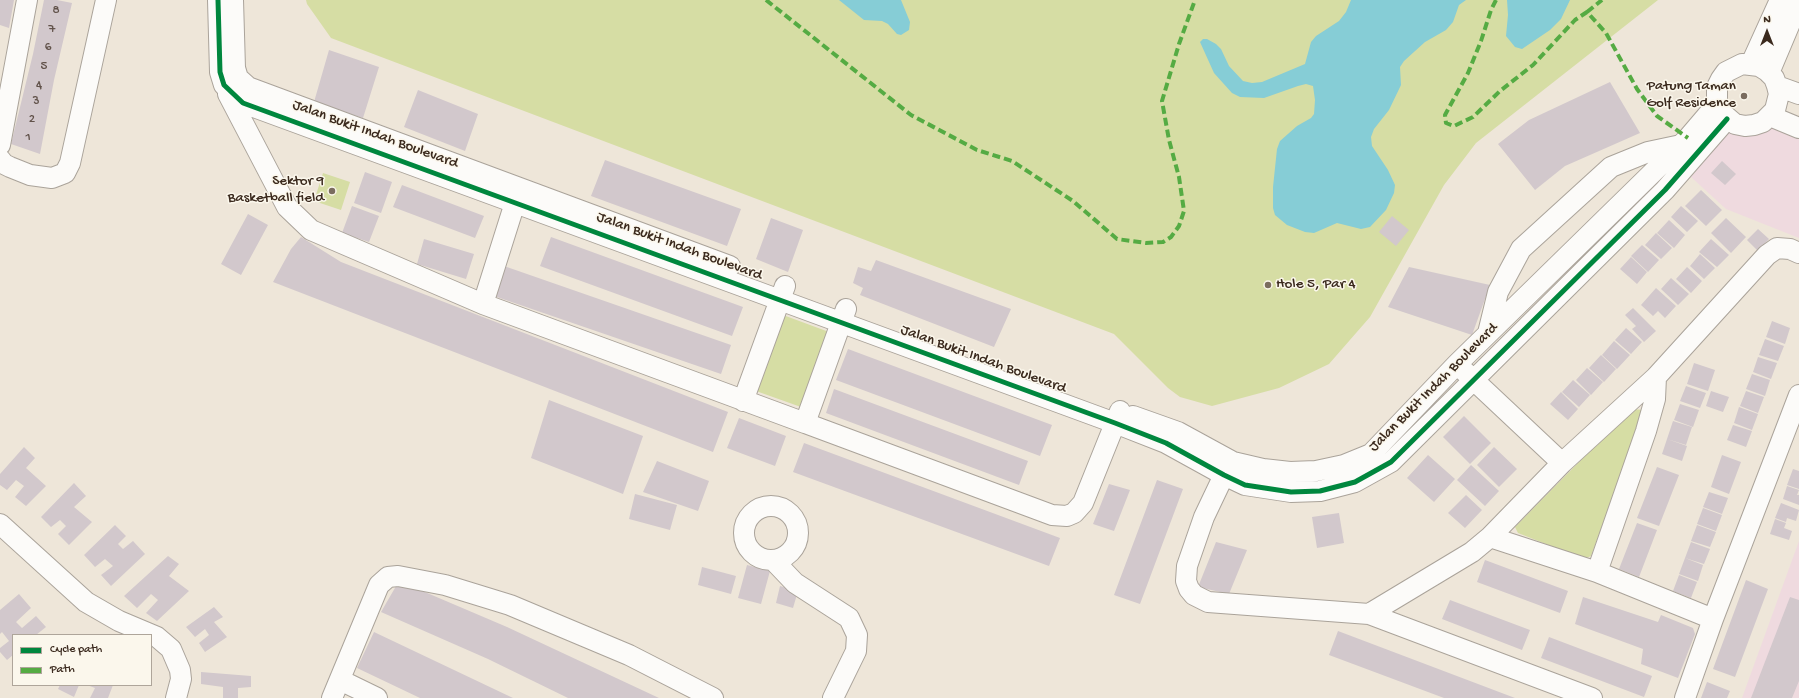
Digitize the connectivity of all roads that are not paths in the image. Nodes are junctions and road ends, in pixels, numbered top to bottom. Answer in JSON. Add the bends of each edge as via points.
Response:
{"nodes":[{"id":1,"x":28,"y":0,"type":"edge"},
{"id":2,"x":106,"y":0,"type":"edge"},
{"id":3,"x":218,"y":0,"type":"edge"},
{"id":4,"x":233,"y":0,"type":"edge"},
{"id":5,"x":1780,"y":0,"type":"edge"},
{"id":6,"x":1799,"y":2,"type":"edge"},
{"id":7,"x":1750,"y":64,"type":"junction"},
{"id":8,"x":1773,"y":80,"type":"junction"},
{"id":9,"x":224,"y":85,"type":"junction"},
{"id":10,"x":1799,"y":94,"type":"edge"},
{"id":11,"x":1722,"y":111,"type":"junction"},
{"id":12,"x":1770,"y":116,"type":"junction"},
{"id":13,"x":1799,"y":128,"type":"edge"},
{"id":14,"x":0,"y":145,"type":"edge"},
{"id":15,"x":1681,"y":145,"type":"junction"},
{"id":16,"x":0,"y":159,"type":"edge"},
{"id":17,"x":517,"y":195,"type":"junction"},
{"id":18,"x":1799,"y":253,"type":"edge"},
{"id":19,"x":782,"y":293,"type":"junction"},
{"id":20,"x":483,"y":304,"type":"junction"},
{"id":21,"x":843,"y":315,"type":"junction"},
{"id":22,"x":1488,"y":333,"type":"junction"},
{"id":23,"x":1457,"y":364,"type":"junction"},
{"id":24,"x":1656,"y":377,"type":"junction"},
{"id":25,"x":1471,"y":380,"type":"junction"},
{"id":26,"x":1799,"y":395,"type":"edge"},
{"id":27,"x":743,"y":401,"type":"junction"},
{"id":28,"x":1118,"y":417,"type":"junction"},
{"id":29,"x":805,"y":423,"type":"junction"},
{"id":30,"x":1562,"y":462,"type":"junction"},
{"id":31,"x":1228,"y":468,"type":"junction"},
{"id":32,"x":0,"y":524,"type":"edge"},
{"id":33,"x":1490,"y":537,"type":"junction"},
{"id":34,"x":773,"y":560,"type":"dead end"},
{"id":35,"x":1597,"y":572,"type":"junction"},
{"id":36,"x":1369,"y":614,"type":"junction"},
{"id":37,"x":1713,"y":619,"type":"junction"},
{"id":38,"x":150,"y":634,"type":"edge"},
{"id":39,"x":152,"y":635,"type":"edge"},
{"id":40,"x":340,"y":680,"type":"junction"},
{"id":41,"x":176,"y":698,"type":"edge"},
{"id":42,"x":332,"y":698,"type":"edge"},
{"id":43,"x":377,"y":698,"type":"edge"},
{"id":44,"x":713,"y":698,"type":"edge"},
{"id":45,"x":833,"y":698,"type":"edge"},
{"id":46,"x":1592,"y":698,"type":"edge"},
{"id":47,"x":1685,"y":698,"type":"edge"}],
"edges":[{"from":1,"to":14,"type":"street"},
{"from":2,"to":16,"type":"street","via":[[70,163],[65,173],[52,178],[30,175],[10,168]]},
{"from":3,"to":9,"type":"street","via":[[220,72]]},
{"from":4,"to":17,"type":"street","name":"Jalan Bukit Indah Boulevard","via":[[235,68],[238,78],[248,87]]},
{"from":5,"to":7,"type":"street"},
{"from":6,"to":8,"type":"street"},
{"from":7,"to":8,"type":"street","via":[[1759,66]]},
{"from":7,"to":11,"type":"street","via":[[1734,67],[1721,78],[1717,87]]},
{"from":8,"to":10,"type":"street"},
{"from":8,"to":12,"type":"street","via":[[1778,102]]},
{"from":9,"to":17,"type":"street","via":[[243,103]]},
{"from":9,"to":20,"type":"street","via":[[287,207],[311,230]]},
{"from":11,"to":12,"type":"street","via":[[1735,124],[1745,126],[1763,122]]},
{"from":11,"to":15,"type":"street","name":"Jalan Bukit Indah Boulevard","via":[[1698,126]]},
{"from":11,"to":25,"type":"street","via":[[1665,190]]},
{"from":12,"to":13,"type":"street"},
{"from":15,"to":22,"type":"street","name":"Jalan Bukit Indah Boulevard"},
{"from":15,"to":22,"type":"street","via":[[1648,152],[1611,167],[1521,248],[1498,292]]},
{"from":17,"to":19,"type":"street"},
{"from":17,"to":20,"type":"street"},
{"from":18,"to":24,"type":"street","via":[[1777,248],[1767,255]]},
{"from":19,"to":21,"type":"street"},
{"from":19,"to":27,"type":"street"},
{"from":20,"to":27,"type":"street"},
{"from":21,"to":28,"type":"street"},
{"from":21,"to":29,"type":"street"},
{"from":22,"to":23,"type":"street","name":"Jalan Bukit Indah Boulevard"},
{"from":23,"to":25,"type":"street"},
{"from":23,"to":31,"type":"street","name":"Jalan Bukit Indah Boulevard","via":[[1371,454],[1344,465],[1316,471]]},
{"from":24,"to":30,"type":"street"},
{"from":24,"to":35,"type":"street","via":[[1655,399],[1646,431]]},
{"from":25,"to":30,"type":"street"},
{"from":25,"to":31,"type":"street","via":[[1391,462],[1354,482],[1320,491],[1291,492],[1245,485]]},
{"from":26,"to":37,"type":"street"},
{"from":27,"to":29,"type":"street"},
{"from":28,"to":29,"type":"street","via":[[1083,503],[1074,513],[1066,516],[1052,515]]},
{"from":28,"to":31,"type":"street","via":[[1166,444]]},
{"from":30,"to":33,"type":"street"},
{"from":31,"to":36,"type":"street","via":[[1204,517],[1187,566],[1186,581],[1194,596],[1208,602]]},
{"from":32,"to":38,"type":"street","via":[[86,602]]},
{"from":33,"to":35,"type":"street"},
{"from":33,"to":36,"type":"street","via":[[1472,552]]},
{"from":34,"to":45,"type":"street","via":[[795,583],[849,618],[857,635],[856,651]]},
{"from":35,"to":37,"type":"street"},
{"from":36,"to":46,"type":"street"},
{"from":37,"to":47,"type":"street"},
{"from":39,"to":41,"type":"street","via":[[171,649],[180,670],[181,679]]},
{"from":40,"to":42,"type":"street"},
{"from":40,"to":43,"type":"street"},
{"from":40,"to":44,"type":"street","via":[[379,584],[388,577],[398,576],[445,585],[510,605],[629,655]]}]}
